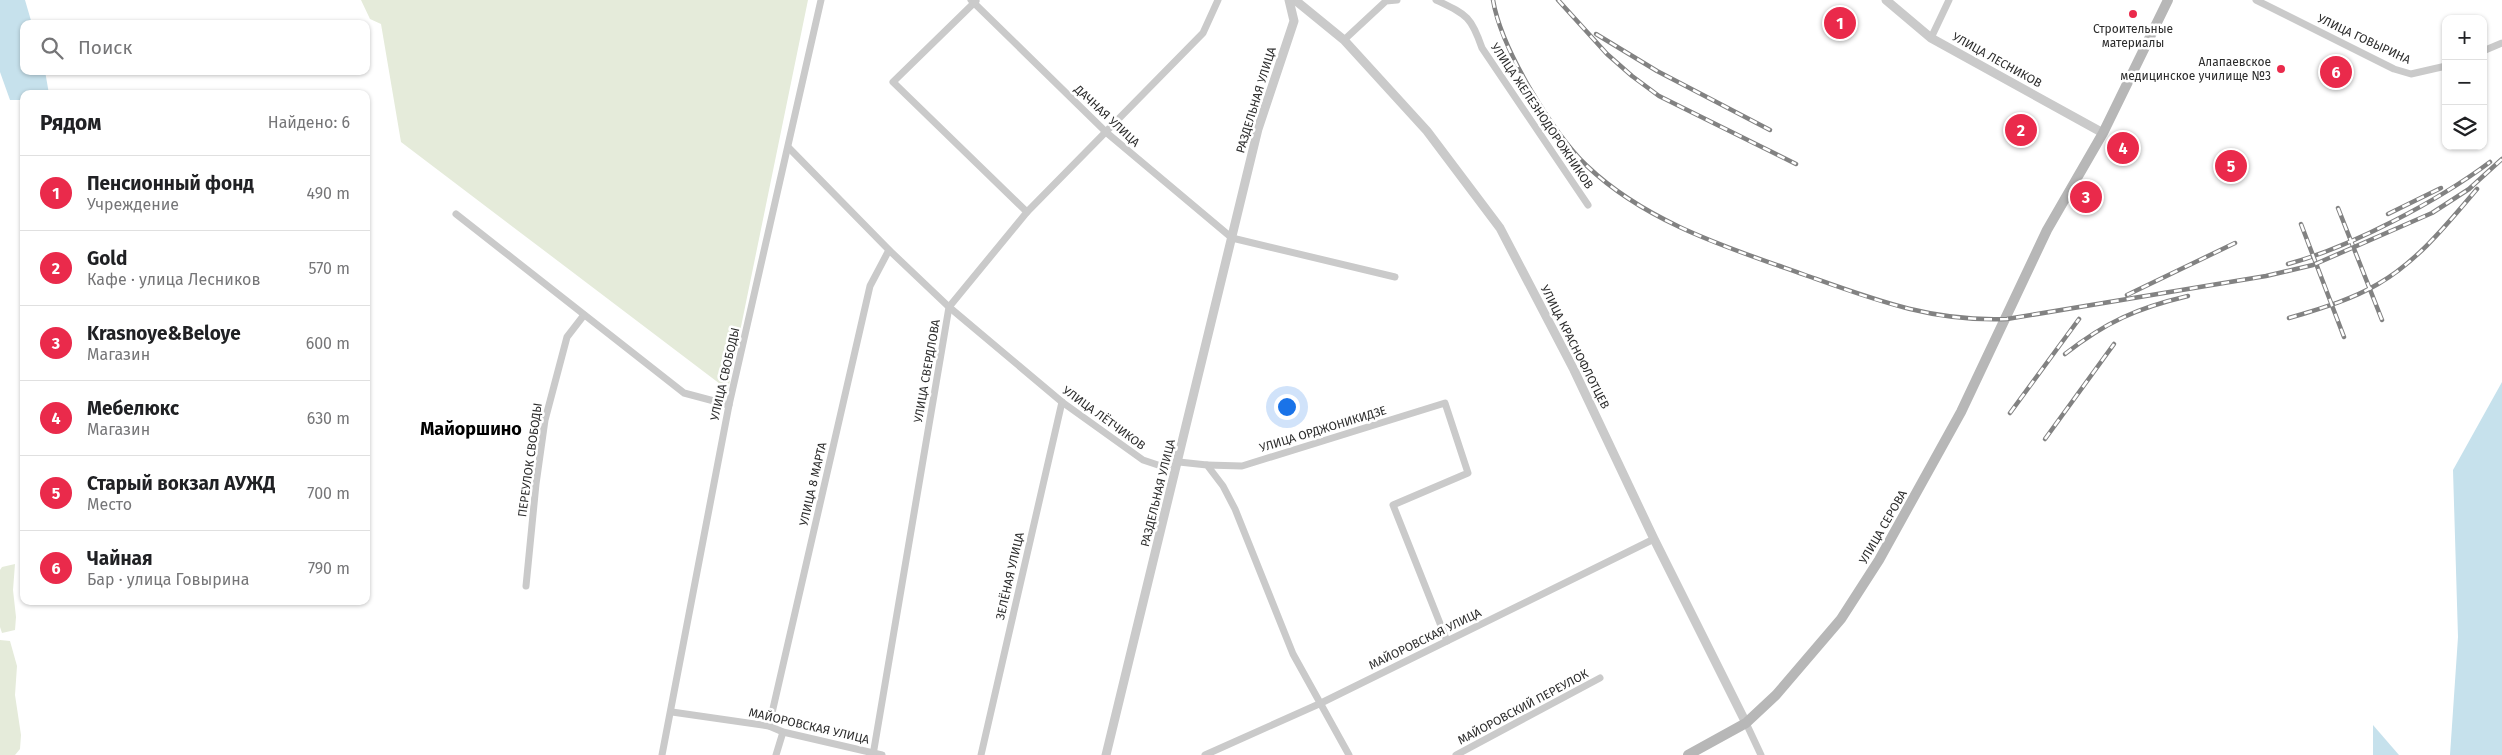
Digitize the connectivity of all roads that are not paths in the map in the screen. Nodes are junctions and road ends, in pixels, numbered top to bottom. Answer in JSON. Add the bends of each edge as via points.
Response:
{"nodes":[{"id":1,"x":821,"y":0,"type":"edge"},
{"id":2,"x":1218,"y":0,"type":"edge"},
{"id":3,"x":1290,"y":0,"type":"edge"},
{"id":4,"x":1295,"y":0,"type":"edge"},
{"id":5,"x":1397,"y":0,"type":"edge"},
{"id":6,"x":1436,"y":0,"type":"edge"},
{"id":7,"x":1886,"y":0,"type":"edge"},
{"id":8,"x":1949,"y":0,"type":"edge"},
{"id":9,"x":2168,"y":0,"type":"edge"},
{"id":10,"x":2256,"y":0,"type":"edge"},
{"id":11,"x":974,"y":1,"type":"edge"},
{"id":12,"x":1931,"y":38,"type":"junction"},
{"id":13,"x":1344,"y":40,"type":"junction"},
{"id":14,"x":2502,"y":43,"type":"edge"},
{"id":15,"x":2487,"y":49,"type":"edge"},
{"id":16,"x":2442,"y":68,"type":"edge"},
{"id":17,"x":1107,"y":133,"type":"junction"},
{"id":18,"x":2103,"y":133,"type":"junction"},
{"id":19,"x":789,"y":148,"type":"junction"},
{"id":20,"x":1588,"y":205,"type":"dead end"},
{"id":21,"x":1027,"y":212,"type":"junction"},
{"id":22,"x":456,"y":214,"type":"dead end"},
{"id":23,"x":1232,"y":238,"type":"junction"},
{"id":24,"x":889,"y":250,"type":"junction"},
{"id":25,"x":1395,"y":277,"type":"dead end"},
{"id":26,"x":950,"y":307,"type":"junction"},
{"id":27,"x":584,"y":315,"type":"junction"},
{"id":28,"x":1062,"y":402,"type":"junction"},
{"id":29,"x":729,"y":405,"type":"junction"},
{"id":30,"x":1179,"y":462,"type":"junction"},
{"id":31,"x":1207,"y":464,"type":"junction"},
{"id":32,"x":1654,"y":539,"type":"junction"},
{"id":33,"x":526,"y":586,"type":"dead end"},
{"id":34,"x":1447,"y":641,"type":"junction"},
{"id":35,"x":1600,"y":678,"type":"dead end"},
{"id":36,"x":1319,"y":704,"type":"junction"},
{"id":37,"x":672,"y":712,"type":"junction"},
{"id":38,"x":1746,"y":722,"type":"junction"},
{"id":39,"x":769,"y":726,"type":"junction"},
{"id":40,"x":783,"y":732,"type":"junction"},
{"id":41,"x":874,"y":754,"type":"edge"},
{"id":42,"x":662,"y":755,"type":"edge"},
{"id":43,"x":776,"y":755,"type":"edge"},
{"id":44,"x":882,"y":755,"type":"edge"},
{"id":45,"x":981,"y":755,"type":"edge"},
{"id":46,"x":1106,"y":755,"type":"edge"},
{"id":47,"x":1204,"y":755,"type":"edge"},
{"id":48,"x":1349,"y":755,"type":"edge"},
{"id":49,"x":1456,"y":755,"type":"edge"},
{"id":50,"x":1688,"y":755,"type":"edge"},
{"id":51,"x":1761,"y":755,"type":"edge"}],
"edges":[{"from":1,"to":19,"type":"street","name":"УЛИЦА СВОБОДЫ"},
{"from":2,"to":17,"type":"street","name":"УЛИЦА СВЕРДЛОВА","via":[[1203,33]]},
{"from":3,"to":23,"type":"street","name":"РАЗДЕЛЬНАЯ УЛИЦА","via":[[1294,21],[1258,129]]},
{"from":4,"to":13,"type":"street","name":"УЛИЦА КРАСНОФЛОТЦЕВ"},
{"from":5,"to":13,"type":"street","via":[[1386,1]]},
{"from":6,"to":20,"type":"street","name":"УЛИЦА ЖЕЛЕЗНОДОРОЖНИКОВ","via":[[1473,23],[1482,48]]},
{"from":7,"to":12,"type":"street","name":"УЛИЦА ЛЕСНИКОВ"},
{"from":8,"to":12,"type":"street"},
{"from":9,"to":18,"type":"main road","name":"УЛИЦА СЕРОВА"},
{"from":10,"to":16,"type":"street","name":"УЛИЦА ГОВЫРИНА","via":[[2394,69],[2412,74]]},
{"from":11,"to":17,"type":"street","name":"ДАЧНАЯ УЛИЦА"},
{"from":11,"to":21,"type":"street","name":"ДАЧНАЯ УЛИЦА","via":[[894,82]]},
{"from":12,"to":18,"type":"street","name":"УЛИЦА ЛЕСНИКОВ"},
{"from":13,"to":32,"type":"street","name":"УЛИЦА КРАСНОФЛОТЦЕВ","via":[[1427,131],[1500,228],[1574,370]]},
{"from":14,"to":15,"type":"street"},
{"from":17,"to":21,"type":"street","name":"УЛИЦА СВЕРДЛОВА"},
{"from":17,"to":23,"type":"street","name":"ДАЧНАЯ УЛИЦА"},
{"from":18,"to":38,"type":"main road","name":"УЛИЦА СЕРОВА","via":[[2047,230],[1961,412],[1879,560],[1841,619],[1776,695]]},
{"from":19,"to":24,"type":"street","name":"УЛИЦА ЛЁТЧИКОВ"},
{"from":19,"to":29,"type":"street","name":"УЛИЦА СВОБОДЫ"},
{"from":21,"to":26,"type":"street","name":"УЛИЦА СВЕРДЛОВА"},
{"from":22,"to":27,"type":"street"},
{"from":23,"to":25,"type":"street"},
{"from":23,"to":30,"type":"street","name":"РАЗДЕЛЬНАЯ УЛИЦА"},
{"from":24,"to":26,"type":"street","name":"УЛИЦА ЛЁТЧИКОВ"},
{"from":24,"to":39,"type":"street","name":"УЛИЦА 8 МАРТА","via":[[870,286]]},
{"from":26,"to":28,"type":"street","name":"УЛИЦА ЛЁТЧИКОВ"},
{"from":26,"to":41,"type":"street","name":"УЛИЦА СВЕРДЛОВА"},
{"from":27,"to":29,"type":"street","via":[[684,393]]},
{"from":27,"to":33,"type":"street","name":"ПЕРЕУЛОК СВОБОДЫ","via":[[567,337],[545,420]]},
{"from":28,"to":30,"type":"street","name":"УЛИЦА ЛЁТЧИКОВ","via":[[1143,460],[1160,466]]},
{"from":28,"to":45,"type":"street","name":"ЗЕЛЁНАЯ УЛИЦА"},
{"from":29,"to":37,"type":"street","name":"УЛИЦА СВОБОДЫ"},
{"from":30,"to":31,"type":"street","name":"УЛИЦА ЛЁТЧИКОВ"},
{"from":30,"to":46,"type":"street","name":"РАЗДЕЛЬНАЯ УЛИЦА"},
{"from":31,"to":34,"type":"street","name":"УЛИЦА ОРДЖОНИКИДЗЕ","via":[[1242,466],[1445,403],[1468,473],[1393,505]]},
{"from":31,"to":36,"type":"street","via":[[1235,509],[1293,654]]},
{"from":32,"to":34,"type":"street","name":"МАЙОРОВСКАЯ УЛИЦА"},
{"from":32,"to":38,"type":"street","name":"УЛИЦА КРАСНОФЛОТЦЕВ"},
{"from":34,"to":36,"type":"street","name":"МАЙОРОВСКАЯ УЛИЦА"},
{"from":35,"to":49,"type":"street","name":"МАЙОРОВСКИЙ ПЕРЕУЛОК"},
{"from":36,"to":47,"type":"street","name":"МАЙОРОВСКАЯ УЛИЦА"},
{"from":36,"to":48,"type":"street"},
{"from":37,"to":39,"type":"street","name":"МАЙОРОВСКАЯ УЛИЦА"},
{"from":37,"to":42,"type":"street","name":"УЛИЦА СВОБОДЫ"},
{"from":38,"to":50,"type":"main road","name":"УЛИЦА СЕРОВА"},
{"from":38,"to":51,"type":"street","name":"УЛИЦА КРАСНОФЛОТЦЕВ"},
{"from":39,"to":40,"type":"street","name":"МАЙОРОВСКАЯ УЛИЦА"},
{"from":40,"to":41,"type":"street","name":"МАЙОРОВСКАЯ УЛИЦА"},
{"from":40,"to":43,"type":"street"},
{"from":41,"to":44,"type":"street","name":"МАЙОРОВСКАЯ УЛИЦА"}]}
